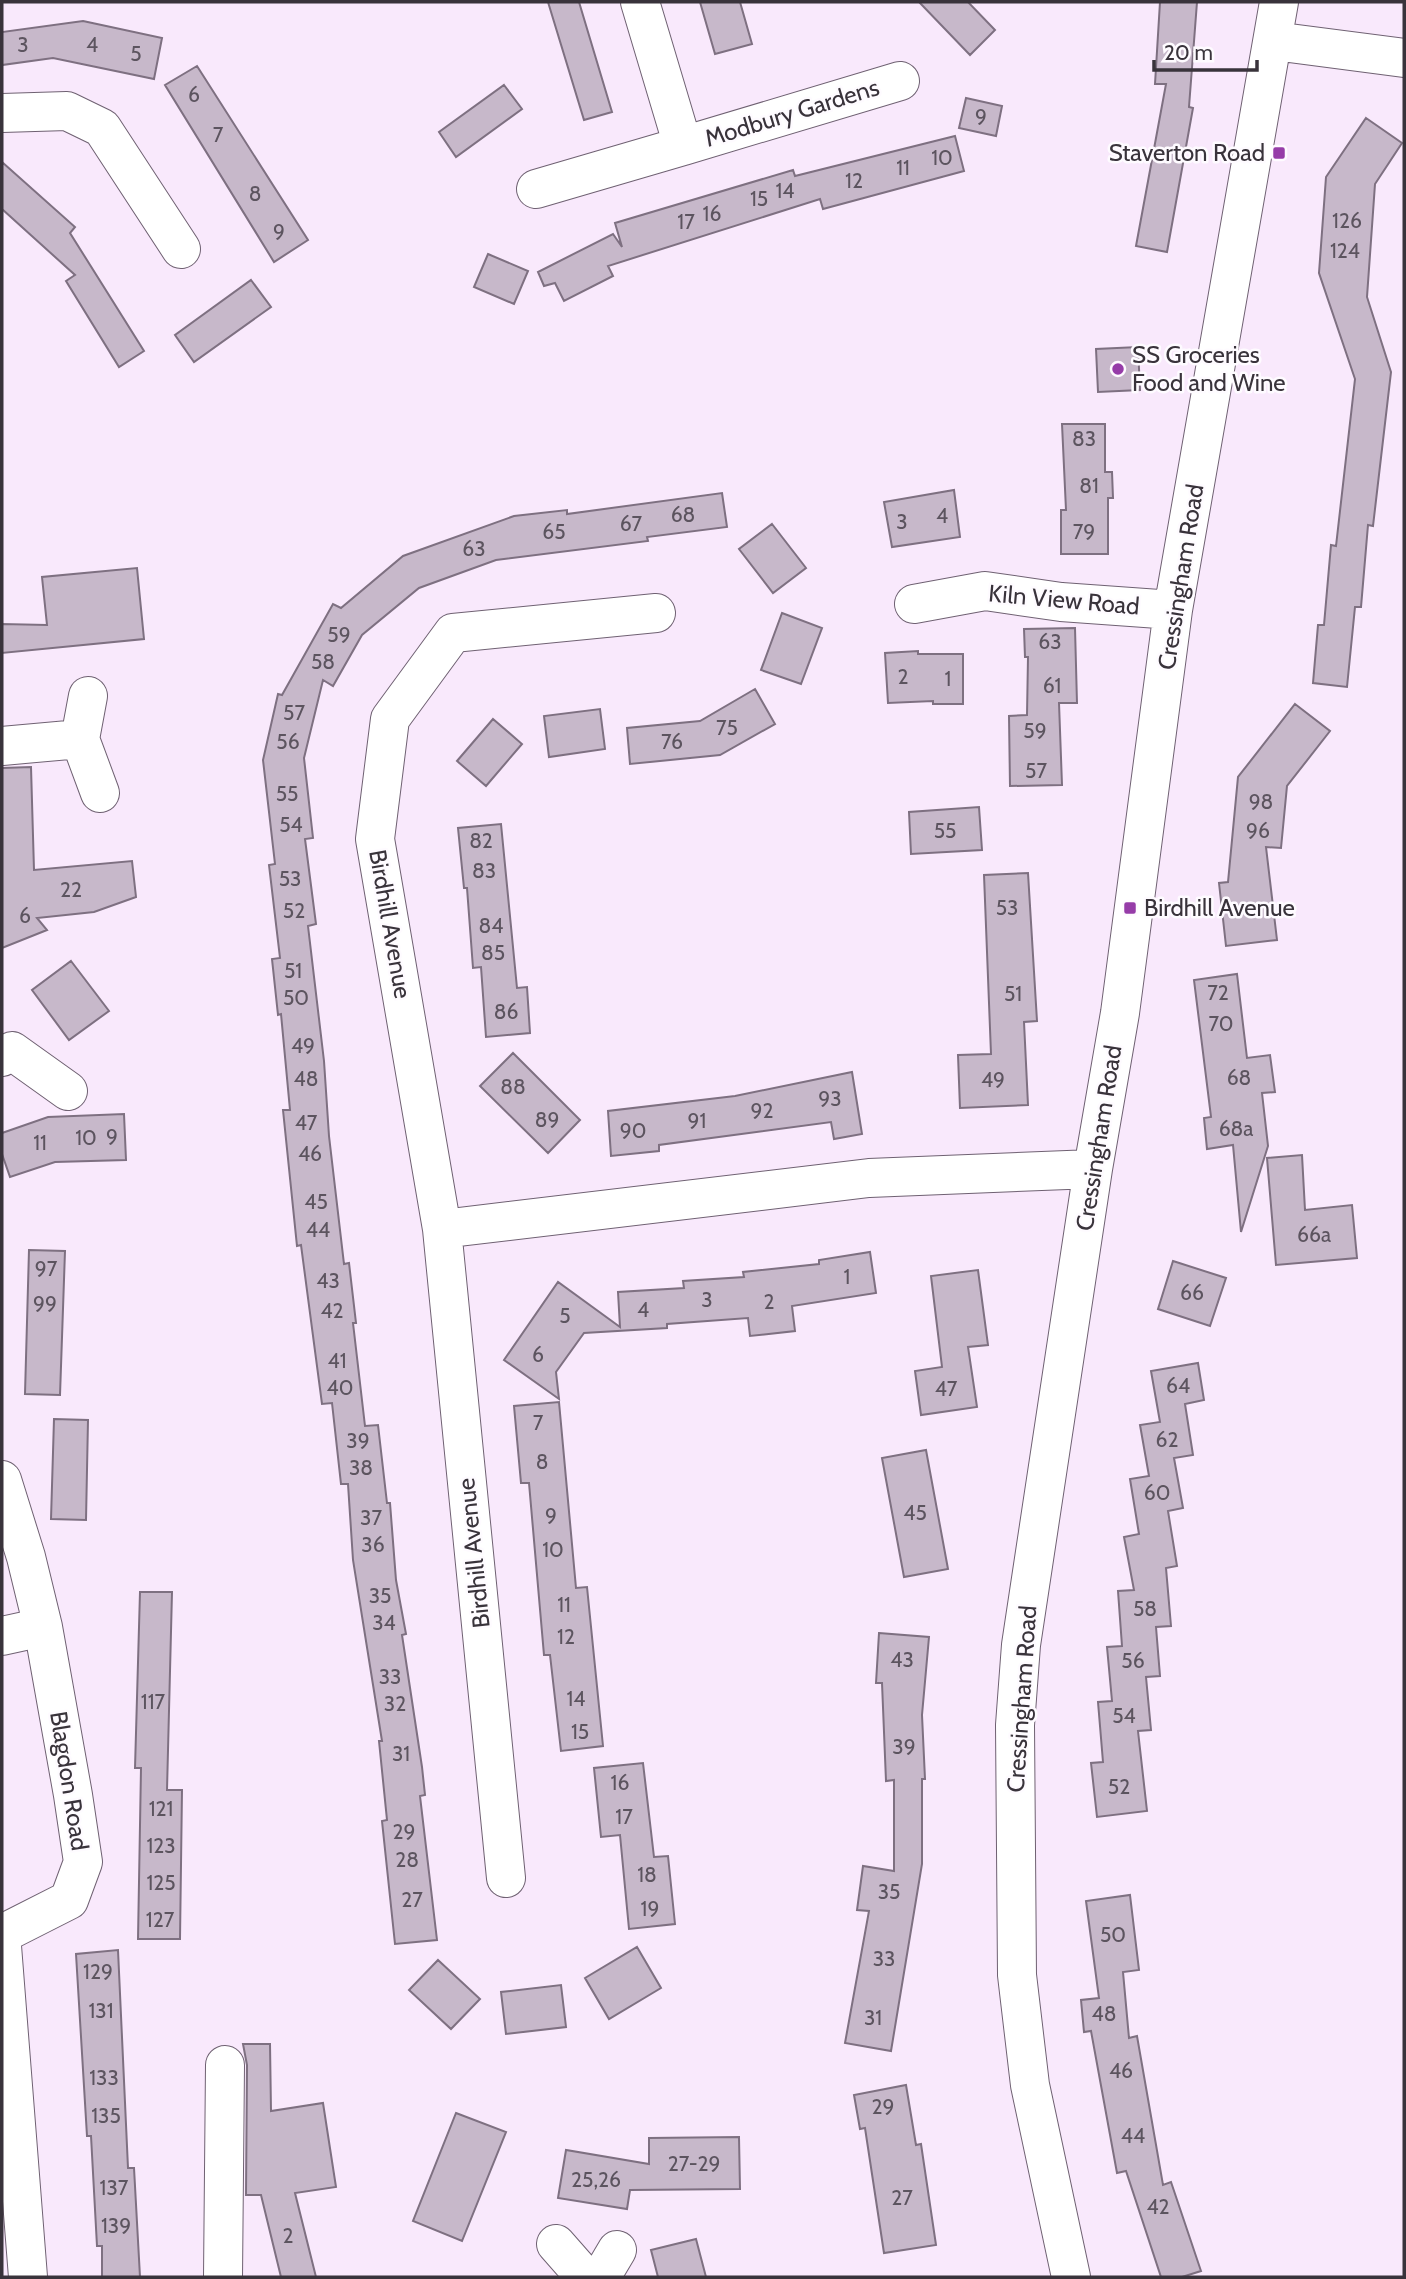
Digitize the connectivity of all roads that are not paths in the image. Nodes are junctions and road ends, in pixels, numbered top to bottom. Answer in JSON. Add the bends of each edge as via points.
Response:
{"nodes":[{"id":1,"x":640,"y":2,"type":"edge"},
{"id":2,"x":1279,"y":2,"type":"edge"},
{"id":3,"x":1274,"y":41,"type":"junction"},
{"id":4,"x":1404,"y":58,"type":"edge"},
{"id":5,"x":900,"y":80,"type":"dead end"},
{"id":6,"x":2,"y":113,"type":"edge"},
{"id":7,"x":683,"y":146,"type":"junction"},
{"id":8,"x":536,"y":189,"type":"dead end"},
{"id":9,"x":181,"y":249,"type":"dead end"},
{"id":10,"x":914,"y":604,"type":"dead end"},
{"id":11,"x":1173,"y":610,"type":"junction"},
{"id":12,"x":656,"y":613,"type":"dead end"},
{"id":13,"x":88,"y":696,"type":"dead end"},
{"id":14,"x":80,"y":739,"type":"junction"},
{"id":15,"x":2,"y":746,"type":"edge"},
{"id":16,"x":100,"y":793,"type":"dead end"},
{"id":17,"x":5,"y":1044,"type":"edge"},
{"id":18,"x":68,"y":1091,"type":"dead end"},
{"id":19,"x":1093,"y":1169,"type":"junction"},
{"id":20,"x":442,"y":1228,"type":"junction"},
{"id":21,"x":2,"y":1480,"type":"edge"},
{"id":22,"x":43,"y":1627,"type":"junction"},
{"id":23,"x":2,"y":1636,"type":"edge"},
{"id":24,"x":506,"y":1878,"type":"dead end"},
{"id":25,"x":2,"y":1934,"type":"edge"},
{"id":26,"x":2,"y":1946,"type":"edge"},
{"id":27,"x":225,"y":2065,"type":"dead end"},
{"id":28,"x":556,"y":2244,"type":"dead end"},
{"id":29,"x":28,"y":2277,"type":"edge"},
{"id":30,"x":223,"y":2277,"type":"edge"},
{"id":31,"x":585,"y":2277,"type":"edge"},
{"id":32,"x":1071,"y":2277,"type":"edge"}],
"edges":[{"from":1,"to":7,"type":"street","name":"Modbury Gardens"},
{"from":2,"to":3,"type":"street","name":"Cressingham Road"},
{"from":3,"to":4,"type":"street"},
{"from":3,"to":11,"type":"street","name":"Cressingham Road"},
{"from":5,"to":7,"type":"street","name":"Modbury Gardens"},
{"from":6,"to":9,"type":"street","via":[[67,110],[102,128]]},
{"from":7,"to":8,"type":"street","name":"Modbury Gardens"},
{"from":10,"to":11,"type":"street","name":"Kiln View Road","via":[[985,591]]},
{"from":11,"to":19,"type":"street","name":"Cressingham Road","via":[[1142,859]]},
{"from":12,"to":20,"type":"street","name":"Birdhill Avenue","via":[[453,633],[390,719],[375,839]]},
{"from":13,"to":14,"type":"street"},
{"from":14,"to":15,"type":"street"},
{"from":14,"to":16,"type":"street"},
{"from":17,"to":18,"type":"street"},
{"from":19,"to":20,"type":"street","via":[[869,1178]]},
{"from":19,"to":32,"type":"street","name":"Cressingham Road","via":[[1021,1645],[1015,1725],[1017,1975],[1030,2085]]},
{"from":20,"to":24,"type":"street","name":"Birdhill Avenue"},
{"from":21,"to":22,"type":"street","name":"Blagdon Road"},
{"from":22,"to":23,"type":"street"},
{"from":22,"to":25,"type":"street","name":"Blagdon Road","via":[[83,1862],[69,1900]]},
{"from":26,"to":29,"type":"street"},
{"from":27,"to":30,"type":"street"},
{"from":28,"to":31,"type":"street"}]}
